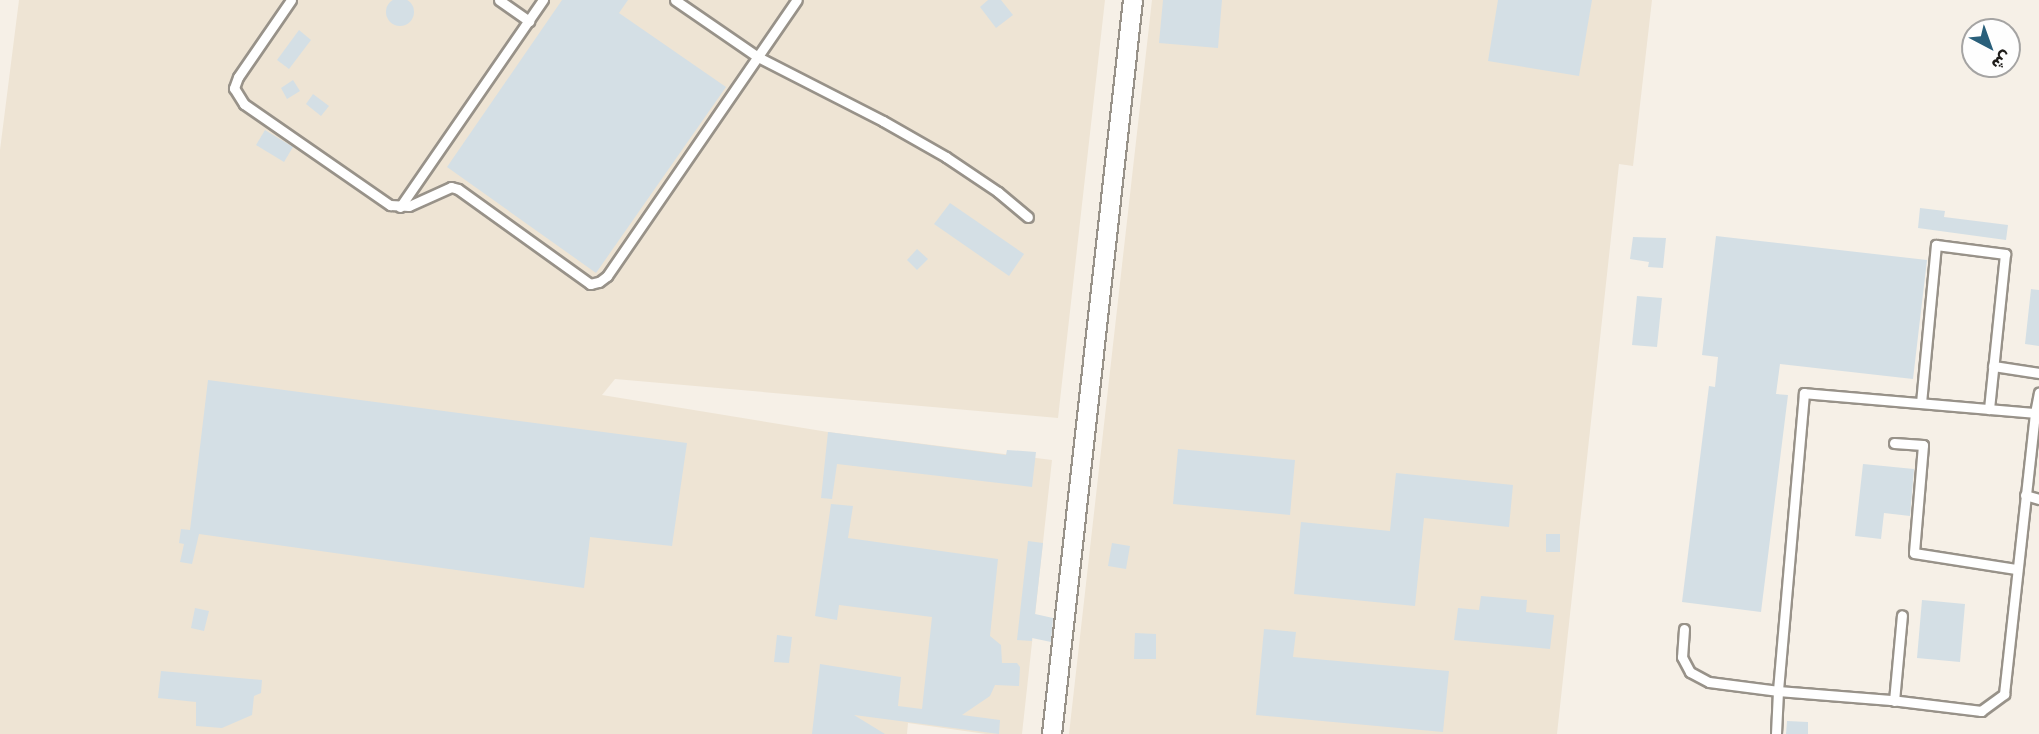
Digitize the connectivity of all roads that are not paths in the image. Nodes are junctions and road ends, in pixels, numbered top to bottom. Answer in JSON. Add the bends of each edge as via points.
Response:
{"nodes":[{"id":1,"x":291,"y":0,"type":"edge"},
{"id":2,"x":499,"y":0,"type":"edge"},
{"id":3,"x":543,"y":0,"type":"edge"},
{"id":4,"x":675,"y":0,"type":"edge"},
{"id":5,"x":797,"y":0,"type":"edge"},
{"id":6,"x":1134,"y":0,"type":"edge"},
{"id":7,"x":529,"y":21,"type":"junction"},
{"id":8,"x":758,"y":57,"type":"junction"},
{"id":9,"x":400,"y":207,"type":"junction"},
{"id":10,"x":1028,"y":217,"type":"dead end"},
{"id":11,"x":1993,"y":366,"type":"junction"},
{"id":12,"x":2039,"y":373,"type":"edge"},
{"id":13,"x":2039,"y":392,"type":"edge"},
{"id":14,"x":1921,"y":403,"type":"junction"},
{"id":15,"x":1989,"y":409,"type":"junction"},
{"id":16,"x":2036,"y":413,"type":"junction"},
{"id":17,"x":1894,"y":443,"type":"dead end"},
{"id":18,"x":2025,"y":495,"type":"junction"},
{"id":19,"x":2039,"y":499,"type":"edge"},
{"id":20,"x":2016,"y":569,"type":"junction"},
{"id":21,"x":1902,"y":615,"type":"dead end"},
{"id":22,"x":1684,"y":629,"type":"dead end"},
{"id":23,"x":1778,"y":691,"type":"junction"},
{"id":24,"x":1894,"y":701,"type":"junction"},
{"id":25,"x":1052,"y":734,"type":"edge"},
{"id":26,"x":1776,"y":734,"type":"edge"}],
"edges":[{"from":1,"to":9,"type":"lane","via":[[238,77],[234,88],[237,96],[390,205]]},
{"from":2,"to":7,"type":"lane"},
{"from":3,"to":7,"type":"lane"},
{"from":4,"to":8,"type":"lane"},
{"from":5,"to":8,"type":"lane"},
{"from":6,"to":25,"type":"street"},
{"from":7,"to":9,"type":"lane"},
{"from":8,"to":9,"type":"lane","via":[[607,276],[599,282],[581,280],[458,189],[451,188]]},
{"from":8,"to":10,"type":"lane","via":[[946,157]]},
{"from":11,"to":12,"type":"lane"},
{"from":11,"to":14,"type":"lane","via":[[2005,254],[1936,245]]},
{"from":11,"to":15,"type":"lane"},
{"from":13,"to":16,"type":"lane"},
{"from":14,"to":15,"type":"lane"},
{"from":14,"to":23,"type":"lane","via":[[1804,393]]},
{"from":15,"to":16,"type":"lane"},
{"from":16,"to":18,"type":"lane"},
{"from":17,"to":20,"type":"lane","via":[[1923,445],[1914,553]]},
{"from":18,"to":19,"type":"lane"},
{"from":18,"to":20,"type":"lane"},
{"from":20,"to":24,"type":"lane","via":[[2004,694],[1981,711]]},
{"from":21,"to":24,"type":"lane"},
{"from":22,"to":23,"type":"lane","via":[[1682,657],[1690,672],[1709,682]]},
{"from":23,"to":24,"type":"lane"},
{"from":23,"to":26,"type":"lane"}]}
